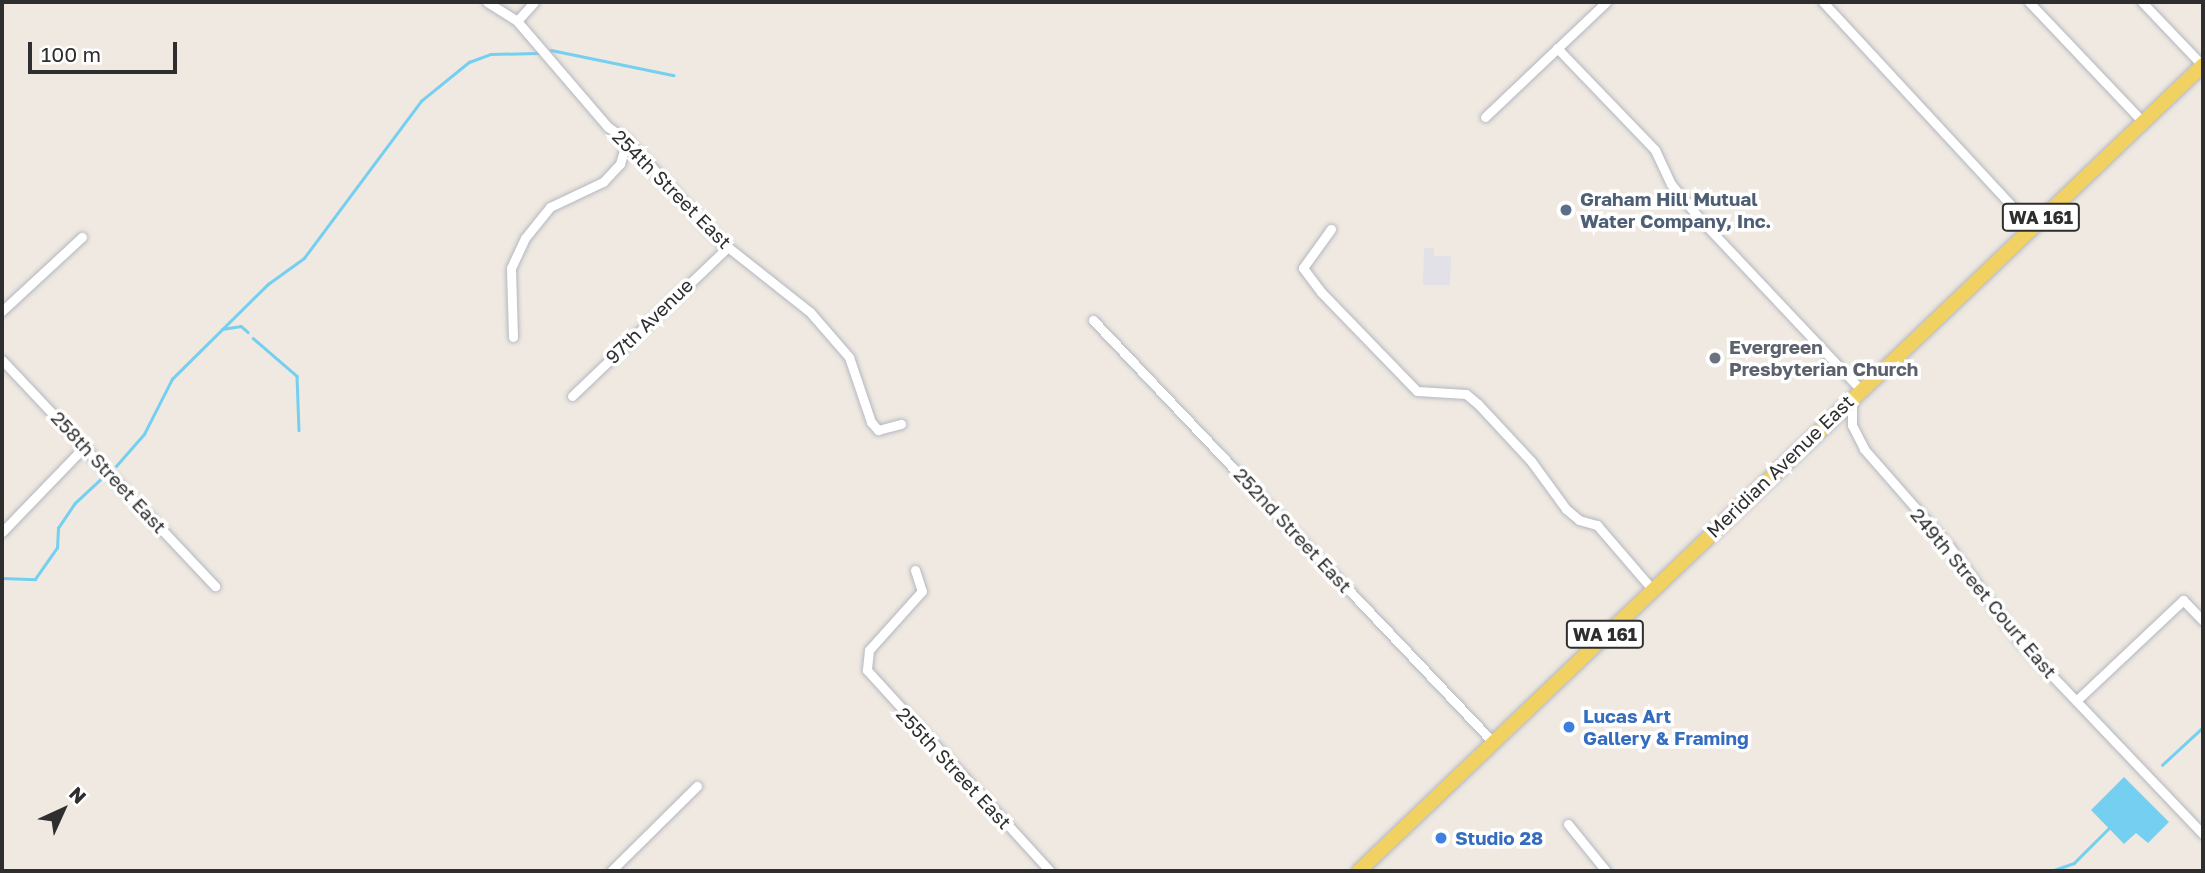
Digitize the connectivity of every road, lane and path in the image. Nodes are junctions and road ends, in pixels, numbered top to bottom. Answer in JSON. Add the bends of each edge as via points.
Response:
{"nodes":[{"id":1,"x":487,"y":2,"type":"edge"},
{"id":2,"x":534,"y":2,"type":"edge"},
{"id":3,"x":1605,"y":2,"type":"edge"},
{"id":4,"x":1823,"y":2,"type":"edge"},
{"id":5,"x":2029,"y":2,"type":"edge"},
{"id":6,"x":2142,"y":2,"type":"edge"},
{"id":7,"x":517,"y":21,"type":"junction"},
{"id":8,"x":1557,"y":48,"type":"junction"},
{"id":9,"x":2203,"y":65,"type":"edge"},
{"id":10,"x":1485,"y":117,"type":"dead end"},
{"id":11,"x":2142,"y":121,"type":"junction"},
{"id":12,"x":627,"y":139,"type":"junction"},
{"id":13,"x":2031,"y":227,"type":"junction"},
{"id":14,"x":1331,"y":229,"type":"dead end"},
{"id":15,"x":82,"y":237,"type":"dead end"},
{"id":16,"x":728,"y":247,"type":"junction"},
{"id":17,"x":2,"y":311,"type":"edge"},
{"id":18,"x":1093,"y":320,"type":"dead end"},
{"id":19,"x":513,"y":337,"type":"dead end"},
{"id":20,"x":2,"y":360,"type":"edge"},
{"id":21,"x":1856,"y":393,"type":"junction"},
{"id":22,"x":572,"y":396,"type":"dead end"},
{"id":23,"x":901,"y":424,"type":"dead end"},
{"id":24,"x":85,"y":446,"type":"junction"},
{"id":25,"x":2,"y":532,"type":"edge"},
{"id":26,"x":915,"y":570,"type":"dead end"},
{"id":27,"x":215,"y":586,"type":"dead end"},
{"id":28,"x":1652,"y":589,"type":"junction"},
{"id":29,"x":2203,"y":621,"type":"edge"},
{"id":30,"x":2077,"y":701,"type":"junction"},
{"id":31,"x":1492,"y":741,"type":"junction"},
{"id":32,"x":697,"y":786,"type":"dead end"},
{"id":33,"x":1568,"y":824,"type":"dead end"},
{"id":34,"x":2203,"y":834,"type":"edge"},
{"id":35,"x":611,"y":871,"type":"edge"},
{"id":36,"x":1049,"y":871,"type":"edge"},
{"id":37,"x":1359,"y":871,"type":"edge"},
{"id":38,"x":1605,"y":871,"type":"edge"}],
"edges":[{"from":1,"to":7,"type":"street","name":"254th Street East"},
{"from":2,"to":7,"type":"street"},
{"from":3,"to":8,"type":"street"},
{"from":4,"to":13,"type":"street"},
{"from":5,"to":11,"type":"street"},
{"from":6,"to":9,"type":"street"},
{"from":7,"to":12,"type":"street","name":"254th Street East","via":[[608,127]]},
{"from":8,"to":10,"type":"street"},
{"from":8,"to":21,"type":"street","via":[[1655,150],[1680,197]]},
{"from":9,"to":11,"type":"main road","name":"Meridian Avenue East","number":"WA 161"},
{"from":11,"to":13,"type":"main road","name":"Meridian Avenue East","number":"WA 161"},
{"from":12,"to":16,"type":"street","name":"254th Street East"},
{"from":12,"to":19,"type":"street","via":[[620,164],[603,183],[550,207],[525,238],[511,268]]},
{"from":13,"to":21,"type":"main road","name":"Meridian Avenue East","number":"WA 161"},
{"from":14,"to":28,"type":"street","via":[[1303,268],[1321,292],[1417,391],[1466,394],[1478,404],[1531,461],[1566,509],[1579,520],[1597,525]]},
{"from":15,"to":17,"type":"street"},
{"from":16,"to":22,"type":"street","name":"97th Avenue"},
{"from":16,"to":23,"type":"street","name":"254th Street East","via":[[803,304],[844,349],[878,430]]},
{"from":18,"to":31,"type":"street","name":"252nd Street East"},
{"from":20,"to":24,"type":"street","name":"258th Street East"},
{"from":21,"to":28,"type":"main road","name":"Meridian Avenue East","number":"WA 161"},
{"from":21,"to":30,"type":"street","name":"249th Street Court East","via":[[1853,425],[1872,459],[1949,546],[2020,642]]},
{"from":24,"to":25,"type":"street"},
{"from":24,"to":27,"type":"street","name":"258th Street East"},
{"from":26,"to":36,"type":"street","name":"255th Street East","via":[[922,586],[919,597],[865,661],[879,688]]},
{"from":28,"to":31,"type":"main road","name":"Meridian Avenue East","number":"WA 161"},
{"from":29,"to":30,"type":"street","via":[[2183,600]]},
{"from":30,"to":34,"type":"street","name":"249th Street Court East"},
{"from":31,"to":37,"type":"main road","name":"Meridian Avenue East","number":"WA 161"},
{"from":32,"to":35,"type":"street"},
{"from":33,"to":38,"type":"street","via":[[1591,847]]}]}
